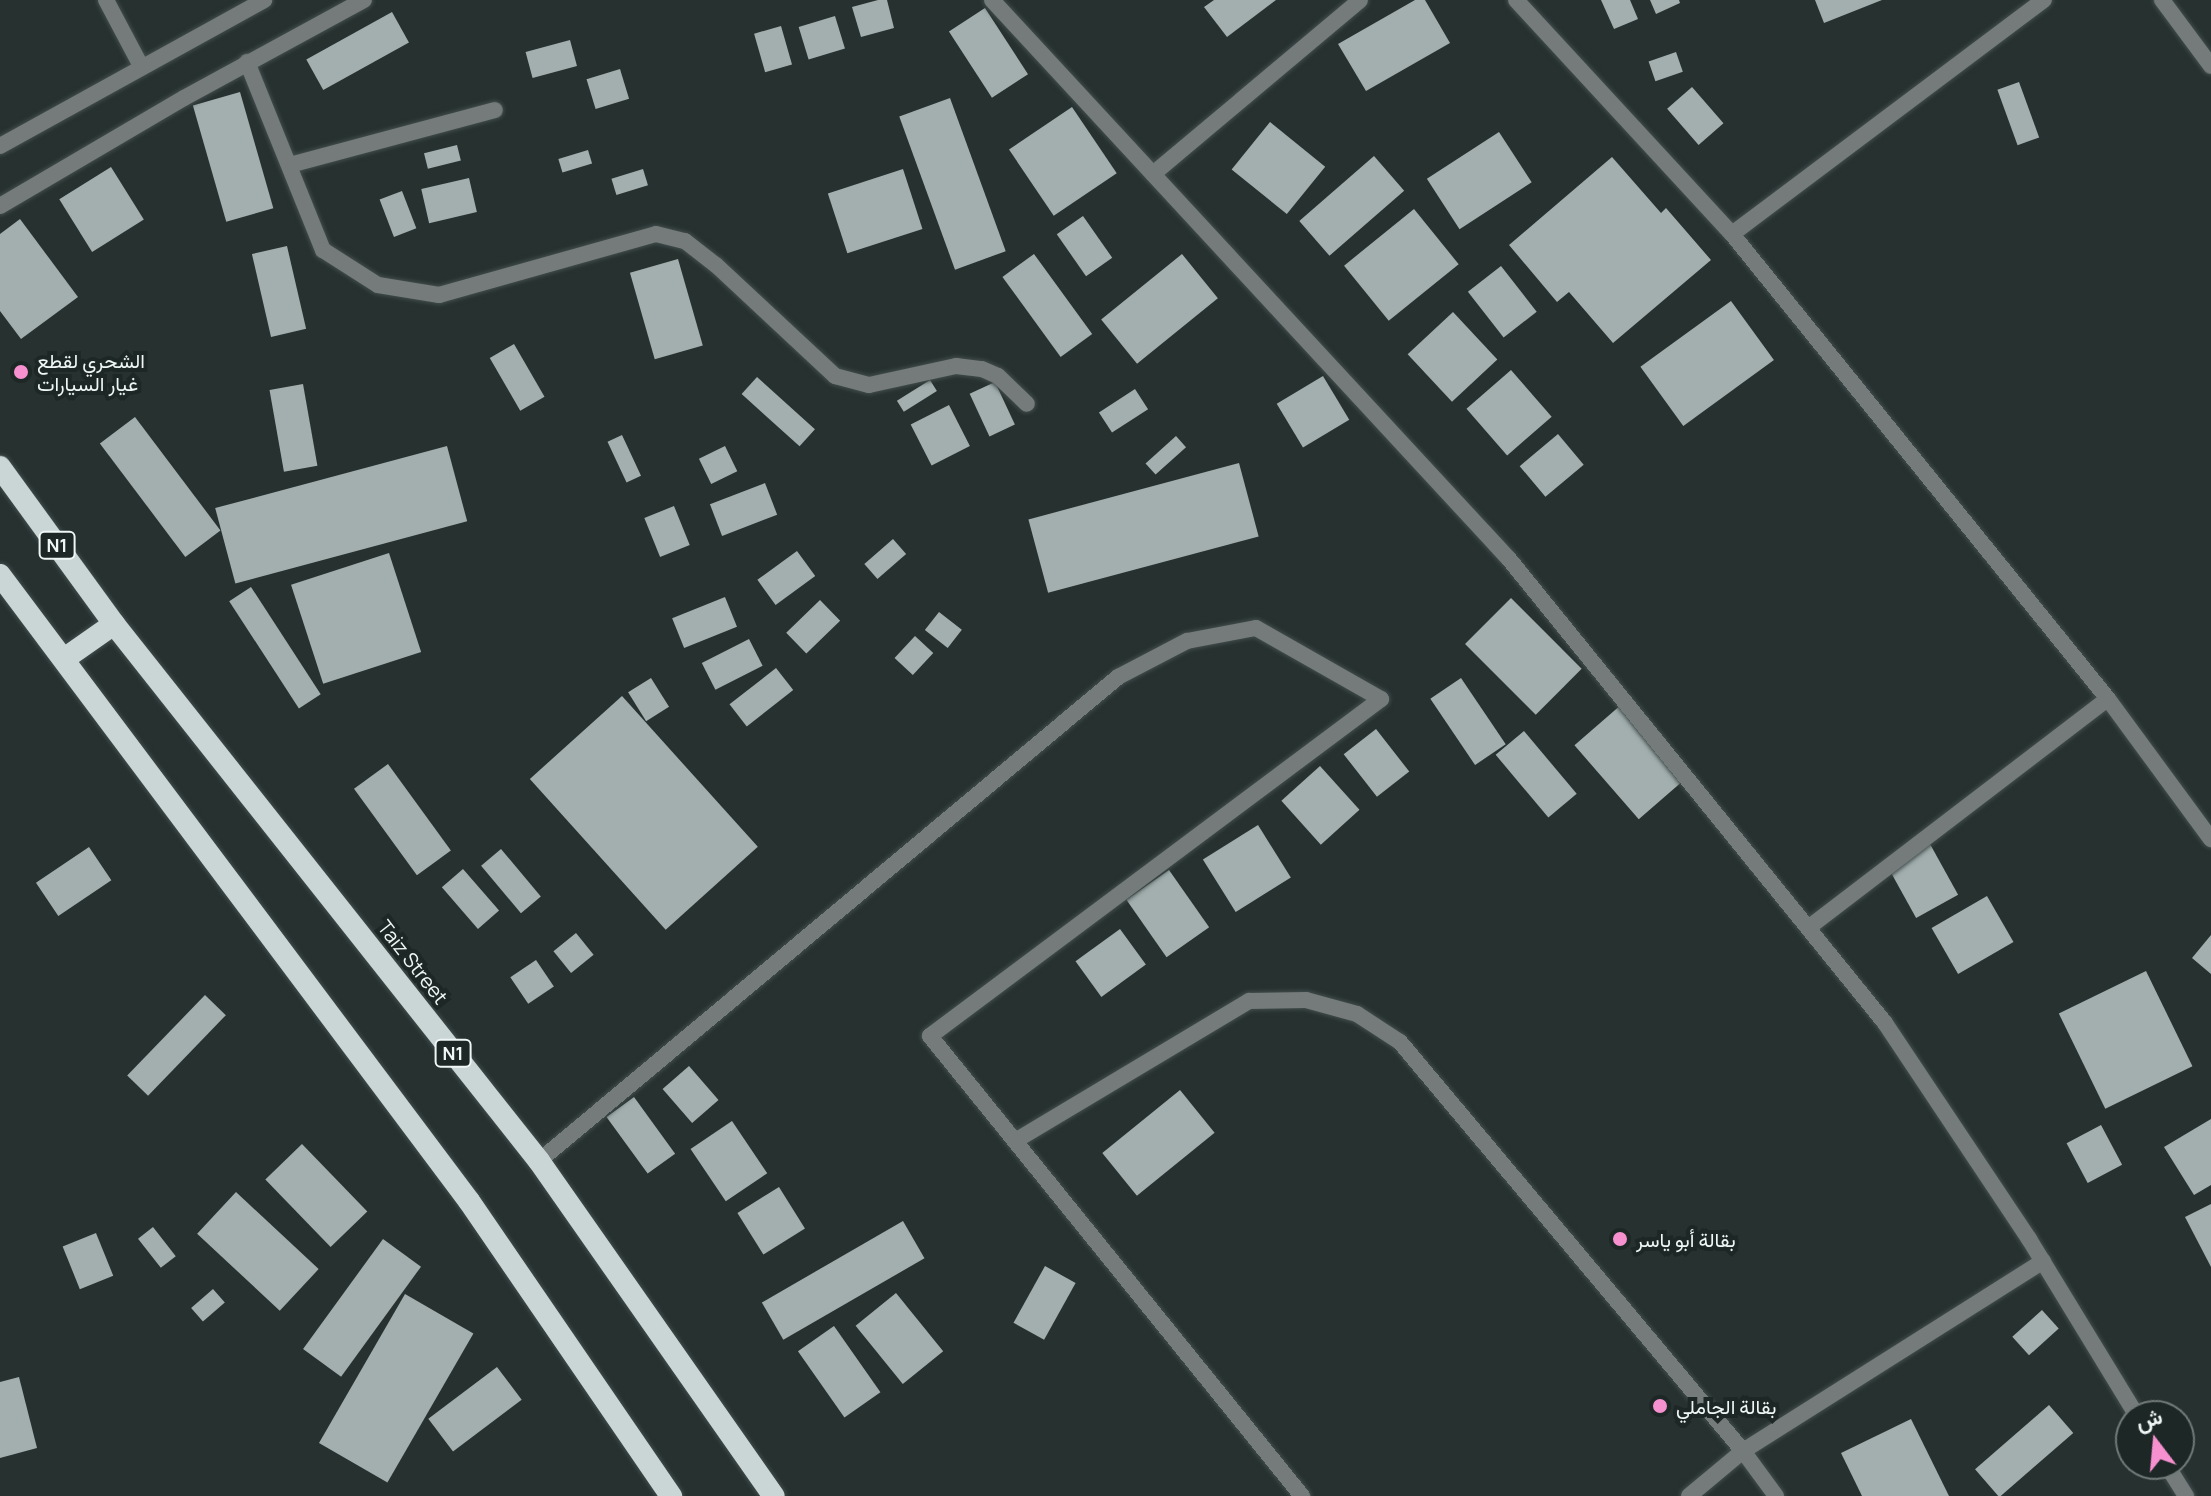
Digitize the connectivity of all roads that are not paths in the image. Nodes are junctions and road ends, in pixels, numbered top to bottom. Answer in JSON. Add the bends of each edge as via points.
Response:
{"nodes":[{"id":1,"x":106,"y":0,"type":"edge"},
{"id":2,"x":264,"y":0,"type":"edge"},
{"id":3,"x":364,"y":0,"type":"edge"},
{"id":4,"x":992,"y":0,"type":"edge"},
{"id":5,"x":1360,"y":0,"type":"edge"},
{"id":6,"x":1516,"y":0,"type":"edge"},
{"id":7,"x":2044,"y":0,"type":"edge"},
{"id":8,"x":2162,"y":0,"type":"edge"},
{"id":9,"x":247,"y":62,"type":"junction"},
{"id":10,"x":141,"y":66,"type":"junction"},
{"id":11,"x":2211,"y":66,"type":"edge"},
{"id":12,"x":495,"y":110,"type":"dead end"},
{"id":13,"x":0,"y":146,"type":"edge"},
{"id":14,"x":290,"y":165,"type":"junction"},
{"id":15,"x":1153,"y":174,"type":"junction"},
{"id":16,"x":0,"y":206,"type":"edge"},
{"id":17,"x":1732,"y":234,"type":"junction"},
{"id":18,"x":1027,"y":404,"type":"dead end"},
{"id":19,"x":0,"y":467,"type":"edge"},
{"id":20,"x":0,"y":575,"type":"edge"},
{"id":21,"x":114,"y":624,"type":"junction"},
{"id":22,"x":64,"y":659,"type":"junction"},
{"id":23,"x":2108,"y":699,"type":"junction"},
{"id":24,"x":2211,"y":839,"type":"edge"},
{"id":25,"x":1808,"y":928,"type":"junction"},
{"id":26,"x":1015,"y":1141,"type":"junction"},
{"id":27,"x":539,"y":1161,"type":"junction"},
{"id":28,"x":2043,"y":1261,"type":"junction"},
{"id":29,"x":2127,"y":1400,"type":"edge"},
{"id":30,"x":1743,"y":1451,"type":"junction"},
{"id":31,"x":671,"y":1496,"type":"edge"},
{"id":32,"x":774,"y":1496,"type":"edge"},
{"id":33,"x":1302,"y":1496,"type":"edge"},
{"id":34,"x":1689,"y":1496,"type":"edge"},
{"id":35,"x":1776,"y":1496,"type":"edge"}],
"edges":[{"from":1,"to":10,"type":"street"},
{"from":2,"to":10,"type":"street"},
{"from":3,"to":9,"type":"street"},
{"from":4,"to":15,"type":"street"},
{"from":5,"to":15,"type":"street"},
{"from":6,"to":17,"type":"street"},
{"from":7,"to":17,"type":"street"},
{"from":8,"to":11,"type":"street"},
{"from":9,"to":14,"type":"street"},
{"from":9,"to":16,"type":"street"},
{"from":10,"to":13,"type":"street"},
{"from":12,"to":14,"type":"street"},
{"from":14,"to":18,"type":"street","via":[[323,250],[378,285],[439,295],[656,234],[685,241],[716,265],[835,376],[869,385],[956,366],[982,369],[998,376]]},
{"from":15,"to":25,"type":"street","via":[[1509,559]]},
{"from":17,"to":23,"type":"street"},
{"from":19,"to":21,"type":"highway","name":"Taiz Street","number":"N1"},
{"from":20,"to":22,"type":"highway"},
{"from":21,"to":22,"type":"highway"},
{"from":21,"to":27,"type":"highway","name":"Taiz Street","number":"N1"},
{"from":22,"to":31,"type":"highway","via":[[469,1201]]},
{"from":23,"to":24,"type":"street"},
{"from":23,"to":25,"type":"street"},
{"from":25,"to":28,"type":"street","via":[[1885,1023]]},
{"from":26,"to":27,"type":"street","via":[[930,1036],[1381,699],[1256,628],[1187,641],[1118,677]]},
{"from":26,"to":30,"type":"street","via":[[1249,1001],[1306,1000],[1357,1014],[1400,1042]]},
{"from":26,"to":33,"type":"street"},
{"from":27,"to":32,"type":"highway","name":"Taiz Street","number":"N1"},
{"from":28,"to":29,"type":"street"},
{"from":28,"to":30,"type":"street"},
{"from":30,"to":34,"type":"street"},
{"from":30,"to":35,"type":"street"}]}
